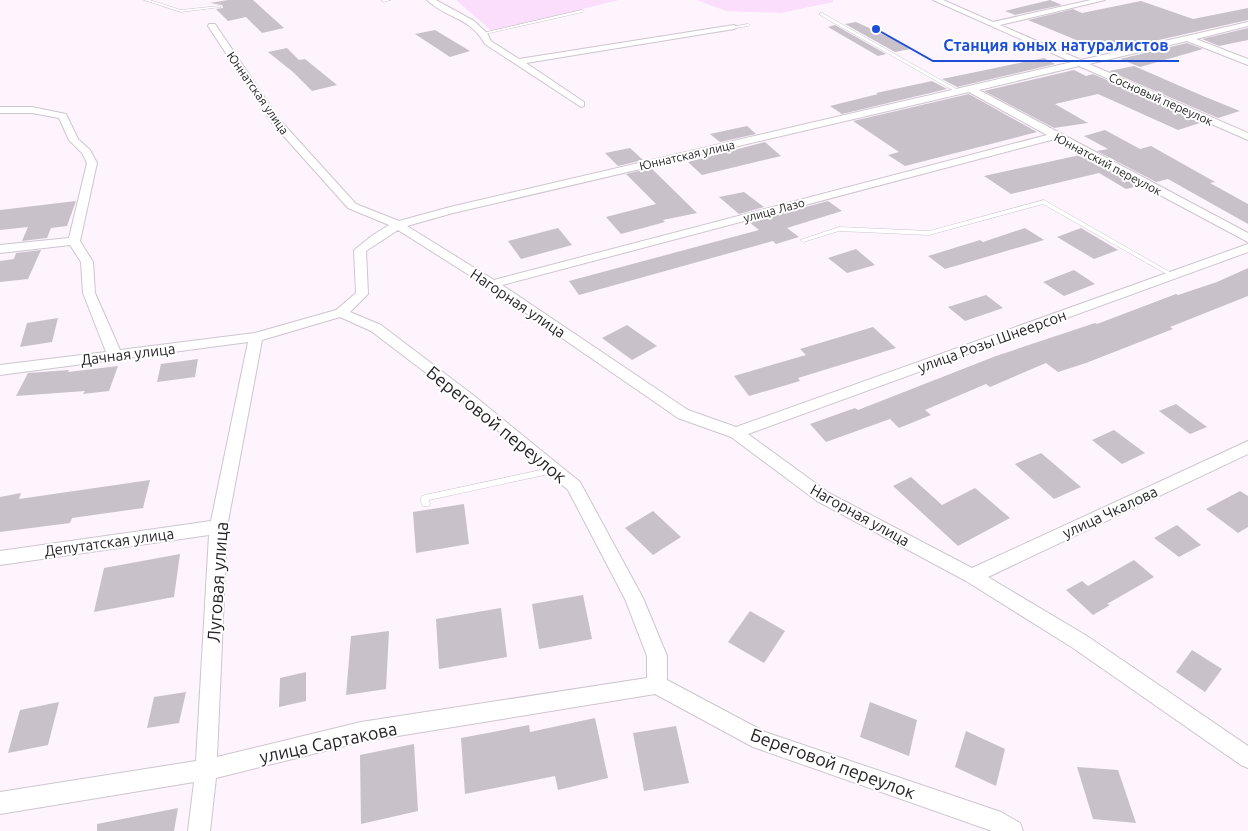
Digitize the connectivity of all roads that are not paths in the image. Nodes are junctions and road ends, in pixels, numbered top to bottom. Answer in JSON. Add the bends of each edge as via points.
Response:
{"nodes":[{"id":1,"x":146,"y":0,"type":"edge"},
{"id":2,"x":389,"y":0,"type":"edge"},
{"id":3,"x":432,"y":0,"type":"edge"},
{"id":4,"x":937,"y":0,"type":"edge"},
{"id":5,"x":1101,"y":0,"type":"edge"},
{"id":6,"x":383,"y":1,"type":"edge"},
{"id":7,"x":218,"y":7,"type":"dead end"},
{"id":8,"x":582,"y":11,"type":"dead end"},
{"id":9,"x":821,"y":14,"type":"dead end"},
{"id":10,"x":748,"y":24,"type":"dead end"},
{"id":11,"x":994,"y":24,"type":"junction"},
{"id":12,"x":1248,"y":24,"type":"edge"},
{"id":13,"x":212,"y":26,"type":"dead end"},
{"id":14,"x":734,"y":27,"type":"joint"},
{"id":15,"x":485,"y":32,"type":"junction"},
{"id":16,"x":1187,"y":38,"type":"junction"},
{"id":17,"x":517,"y":62,"type":"junction"},
{"id":18,"x":1080,"y":62,"type":"junction"},
{"id":19,"x":1248,"y":62,"type":"edge"},
{"id":20,"x":963,"y":89,"type":"junction"},
{"id":21,"x":581,"y":104,"type":"dead end"},
{"id":22,"x":0,"y":110,"type":"edge"},
{"id":23,"x":1056,"y":136,"type":"junction"},
{"id":24,"x":1248,"y":138,"type":"edge"},
{"id":25,"x":398,"y":225,"type":"junction"},
{"id":26,"x":1248,"y":238,"type":"edge"},
{"id":27,"x":74,"y":240,"type":"junction"},
{"id":28,"x":803,"y":240,"type":"dead end"},
{"id":29,"x":1248,"y":248,"type":"edge"},
{"id":30,"x":0,"y":249,"type":"edge"},
{"id":31,"x":1172,"y":276,"type":"junction"},
{"id":32,"x":492,"y":284,"type":"junction"},
{"id":33,"x":341,"y":313,"type":"junction"},
{"id":34,"x":256,"y":336,"type":"junction"},
{"id":35,"x":115,"y":356,"type":"junction"},
{"id":36,"x":0,"y":370,"type":"edge"},
{"id":37,"x":736,"y":433,"type":"junction"},
{"id":38,"x":1248,"y":448,"type":"edge"},
{"id":39,"x":555,"y":470,"type":"junction"},
{"id":40,"x":426,"y":504,"type":"dead end"},
{"id":41,"x":218,"y":527,"type":"junction"},
{"id":42,"x":0,"y":558,"type":"edge"},
{"id":43,"x":972,"y":576,"type":"junction"},
{"id":44,"x":657,"y":685,"type":"junction"},
{"id":45,"x":1248,"y":758,"type":"edge"},
{"id":46,"x":206,"y":770,"type":"junction"},
{"id":47,"x":0,"y":804,"type":"edge"},
{"id":48,"x":199,"y":831,"type":"edge"},
{"id":49,"x":1012,"y":831,"type":"edge"}],
"edges":[{"from":1,"to":7,"type":"lane","via":[[181,11]]},
{"from":2,"to":6,"type":"lane"},
{"from":3,"to":15,"type":"street"},
{"from":4,"to":11,"type":"street","name":"Сосновый переулок"},
{"from":5,"to":11,"type":"street"},
{"from":8,"to":15,"type":"lane"},
{"from":9,"to":20,"type":"lane"},
{"from":10,"to":14,"type":"lane"},
{"from":11,"to":18,"type":"street","name":"Сосновый переулок"},
{"from":12,"to":16,"type":"street","name":"Юннатская улица"},
{"from":13,"to":25,"type":"street","name":"Юннатская улица","via":[[275,121],[352,206]]},
{"from":14,"to":17,"type":"street"},
{"from":15,"to":17,"type":"street","via":[[488,42]]},
{"from":16,"to":18,"type":"street","name":"Юннатская улица"},
{"from":16,"to":19,"type":"street"},
{"from":17,"to":21,"type":"street"},
{"from":18,"to":20,"type":"street","name":"Юннатская улица"},
{"from":18,"to":24,"type":"street","name":"Сосновый переулок"},
{"from":20,"to":23,"type":"street","name":"Юннатский переулок"},
{"from":20,"to":25,"type":"street","name":"Юннатская улица"},
{"from":22,"to":27,"type":"street","via":[[63,116],[74,140],[86,152],[92,163]]},
{"from":23,"to":26,"type":"street","name":"Юннатский переулок"},
{"from":23,"to":32,"type":"street","name":"улица Лазо"},
{"from":25,"to":32,"type":"street","name":"Нагорная улица"},
{"from":25,"to":33,"type":"street","via":[[360,250],[362,294]]},
{"from":27,"to":30,"type":"street"},
{"from":27,"to":35,"type":"street","via":[[87,262],[89,293]]},
{"from":28,"to":31,"type":"lane","via":[[839,228],[928,232],[1044,202]]},
{"from":29,"to":31,"type":"street","name":"улица Розы Шнеерсон"},
{"from":31,"to":37,"type":"street","name":"улица Розы Шнеерсон"},
{"from":32,"to":37,"type":"street","name":"Нагорная улица","via":[[683,414]]},
{"from":33,"to":34,"type":"street","name":"Дачная улица"},
{"from":33,"to":39,"type":"street","name":"Береговой переулок","via":[[376,328]]},
{"from":34,"to":35,"type":"street","name":"Дачная улица"},
{"from":34,"to":41,"type":"street","name":"Луговая улица"},
{"from":35,"to":36,"type":"street","name":"Дачная улица"},
{"from":37,"to":43,"type":"street","name":"Нагорная улица","via":[[823,497]]},
{"from":38,"to":43,"type":"street","name":"улица Чкалова"},
{"from":39,"to":40,"type":"lane","via":[[425,498]]},
{"from":39,"to":44,"type":"street","name":"Береговой переулок","via":[[574,486],[634,598],[657,656]]},
{"from":41,"to":42,"type":"street","name":"Депутатская улица"},
{"from":41,"to":46,"type":"street","name":"Луговая улица"},
{"from":43,"to":45,"type":"street","name":"Нагорная улица","via":[[1080,642]]},
{"from":44,"to":46,"type":"street","name":"улица Сартакова","via":[[360,732]]},
{"from":44,"to":49,"type":"street","name":"Береговой переулок","via":[[760,740],[1001,822]]},
{"from":46,"to":47,"type":"street","name":"улица Сартакова"},
{"from":46,"to":48,"type":"street","name":"Луговая улица"}]}
